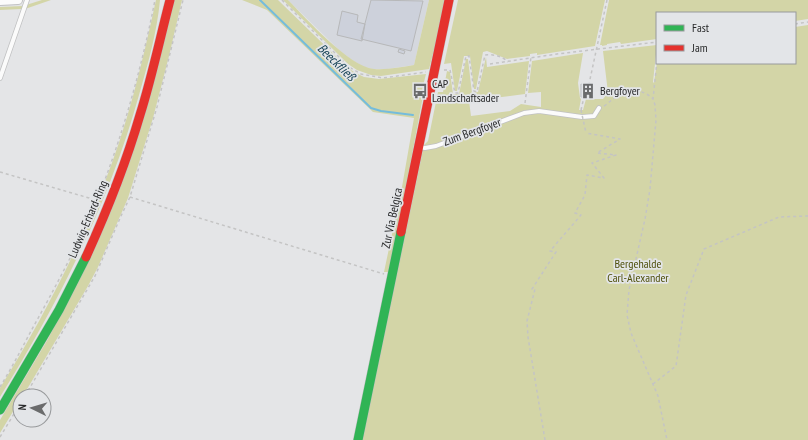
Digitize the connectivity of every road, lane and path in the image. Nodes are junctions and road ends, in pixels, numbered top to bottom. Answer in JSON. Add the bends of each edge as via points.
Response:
{"nodes":[{"id":1,"x":18,"y":0,"type":"edge"},
{"id":2,"x":27,"y":0,"type":"edge"},
{"id":3,"x":155,"y":0,"type":"edge"},
{"id":4,"x":166,"y":0,"type":"edge"},
{"id":5,"x":170,"y":0,"type":"edge"},
{"id":6,"x":183,"y":0,"type":"edge"},
{"id":7,"x":282,"y":0,"type":"edge"},
{"id":8,"x":449,"y":0,"type":"edge"},
{"id":9,"x":608,"y":0,"type":"edge"},
{"id":10,"x":0,"y":1,"type":"edge"},
{"id":11,"x":808,"y":22,"type":"edge"},
{"id":12,"x":165,"y":23,"type":"junction"},
{"id":13,"x":796,"y":24,"type":"edge"},
{"id":14,"x":656,"y":42,"type":"edge"},
{"id":15,"x":597,"y":50,"type":"junction"},
{"id":16,"x":532,"y":57,"type":"junction"},
{"id":17,"x":508,"y":62,"type":"junction"},
{"id":18,"x":490,"y":64,"type":"dead end"},
{"id":19,"x":657,"y":64,"type":"edge"},
{"id":20,"x":437,"y":71,"type":"junction"},
{"id":21,"x":0,"y":78,"type":"edge"},
{"id":22,"x":653,"y":99,"type":"junction"},
{"id":23,"x":525,"y":102,"type":"dead end"},
{"id":24,"x":599,"y":108,"type":"joint"},
{"id":25,"x":419,"y":147,"type":"junction"},
{"id":26,"x":0,"y":172,"type":"edge"},
{"id":27,"x":130,"y":197,"type":"junction"},
{"id":28,"x":93,"y":206,"type":"junction"},
{"id":29,"x":808,"y":216,"type":"edge"},
{"id":30,"x":392,"y":277,"type":"junction"},
{"id":31,"x":653,"y":384,"type":"junction"},
{"id":32,"x":0,"y":387,"type":"edge"},
{"id":33,"x":30,"y":388,"type":"edge"},
{"id":34,"x":0,"y":410,"type":"edge"},
{"id":35,"x":12,"y":417,"type":"edge"},
{"id":36,"x":0,"y":437,"type":"edge"},
{"id":37,"x":358,"y":440,"type":"edge"},
{"id":38,"x":545,"y":440,"type":"edge"},
{"id":39,"x":667,"y":440,"type":"edge"}],
"edges":[{"from":1,"to":10,"type":"street"},
{"from":2,"to":21,"type":"lane"},
{"from":3,"to":28,"type":"path","via":[[119,136]]},
{"from":4,"to":12,"type":"main road","name":"Ludwig-Erhard-Ring"},
{"from":5,"to":12,"type":"main road","name":"Ludwig-Erhard-Ring"},
{"from":6,"to":27,"type":"path","via":[[157,107]]},
{"from":7,"to":20,"type":"path","via":[[349,67],[361,74],[383,78]]},
{"from":8,"to":20,"type":"main road","name":"Zur Via Belgica"},
{"from":9,"to":15,"type":"path"},
{"from":11,"to":13,"type":"path"},
{"from":12,"to":34,"type":"main road","name":"Ludwig-Erhard-Ring","via":[[129,151],[98,229],[63,302]]},
{"from":14,"to":15,"type":"path"},
{"from":15,"to":16,"type":"path"},
{"from":15,"to":38,"type":"path","bridge":true,"via":[[587,95],[584,87],[581,110],[586,133],[620,139],[597,153],[616,156],[592,163],[604,178],[587,175],[585,195],[575,213],[581,215],[550,251],[556,252],[532,289],[535,289],[527,321],[528,337]]},
{"from":16,"to":17,"type":"path"},
{"from":16,"to":23,"type":"path"},
{"from":17,"to":18,"type":"path"},
{"from":17,"to":20,"type":"path","via":[[490,54],[485,55],[477,92],[474,91],[469,56],[466,56],[458,94],[455,93],[450,70]]},
{"from":19,"to":22,"type":"path"},
{"from":20,"to":25,"type":"main road","name":"Zur Via Belgica"},
{"from":22,"to":24,"type":"path","via":[[641,91],[629,92],[618,95]]},
{"from":22,"to":31,"type":"path","via":[[656,120],[650,189],[629,290],[627,315],[631,333]]},
{"from":24,"to":25,"type":"lane","name":"Zum Bergfoyer","via":[[594,116],[589,117],[539,111],[524,114],[436,146]]},
{"from":25,"to":30,"type":"main road","name":"Zur Via Belgica"},
{"from":26,"to":28,"type":"path","via":[[89,198]]},
{"from":27,"to":30,"type":"path"},
{"from":27,"to":33,"type":"path","via":[[95,276]]},
{"from":28,"to":32,"type":"path","via":[[62,272]]},
{"from":29,"to":31,"type":"path","via":[[779,217],[704,249],[686,294],[676,366]]},
{"from":30,"to":37,"type":"main road","name":"Zur Via Belgica"},
{"from":31,"to":39,"type":"path"},
{"from":35,"to":36,"type":"path"}]}
